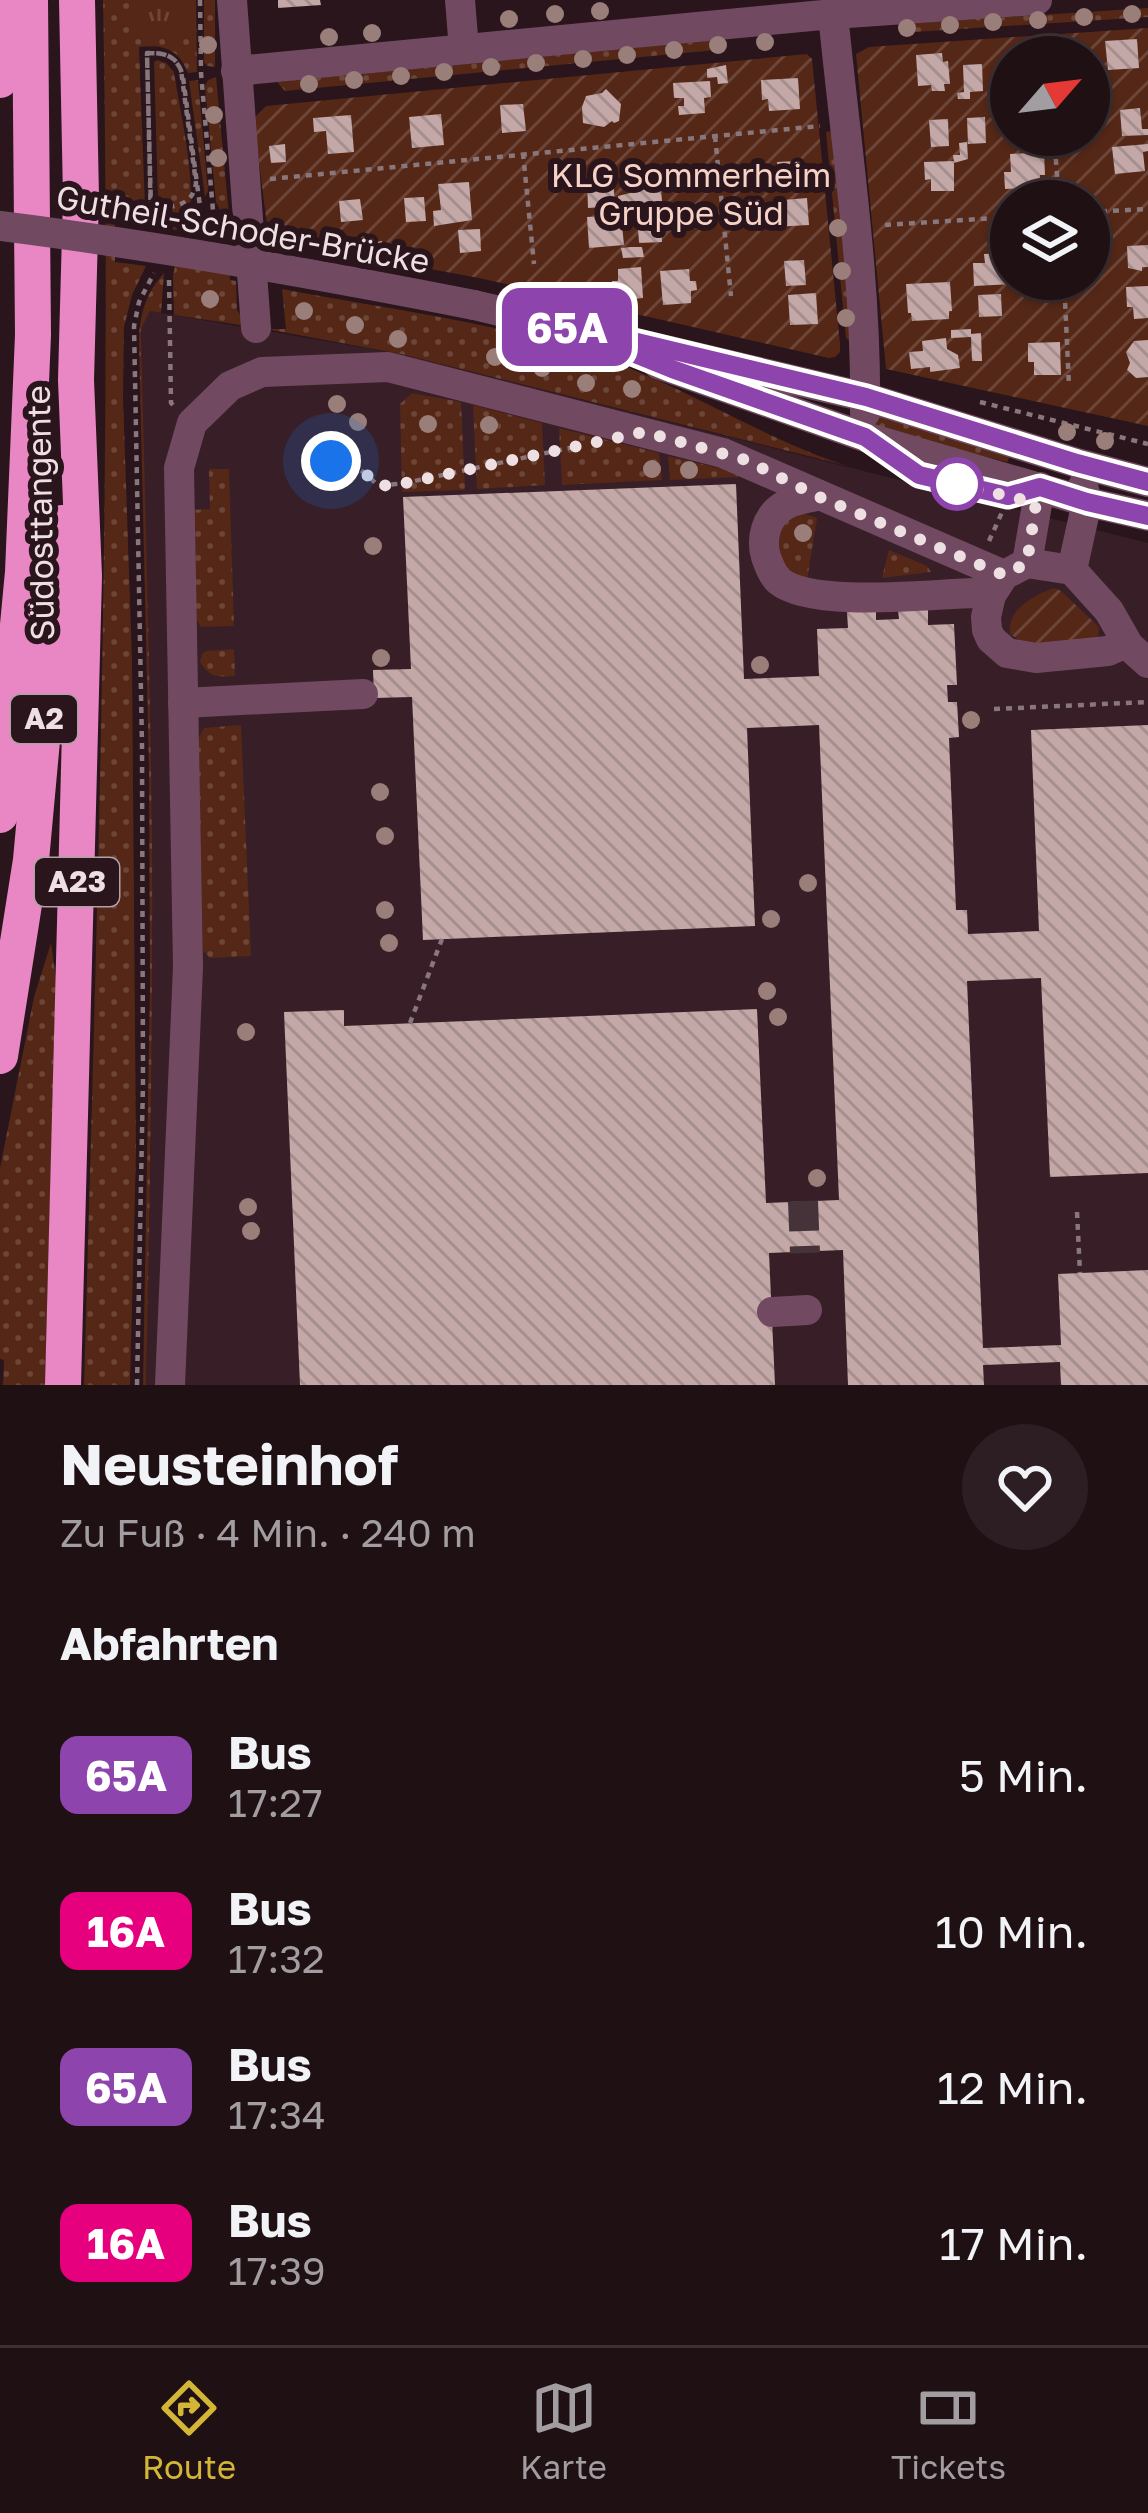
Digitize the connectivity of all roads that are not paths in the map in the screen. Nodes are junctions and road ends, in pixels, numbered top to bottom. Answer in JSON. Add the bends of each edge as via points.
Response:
{"nodes":[{"id":1,"x":8,"y":0,"type":"edge"},
{"id":2,"x":30,"y":0,"type":"edge"},
{"id":3,"x":77,"y":0,"type":"edge"},
{"id":4,"x":232,"y":0,"type":"edge"},
{"id":5,"x":460,"y":0,"type":"edge"},
{"id":6,"x":1037,"y":0,"type":"edge"},
{"id":7,"x":851,"y":9,"type":"edge"},
{"id":8,"x":661,"y":15,"type":"edge"},
{"id":9,"x":464,"y":49,"type":"junction"},
{"id":10,"x":236,"y":71,"type":"junction"},
{"id":11,"x":0,"y":80,"type":"edge"},
{"id":12,"x":0,"y":226,"type":"edge"},
{"id":13,"x":558,"y":323,"type":"junction"},
{"id":14,"x":256,"y":328,"type":"dead end"},
{"id":15,"x":76,"y":380,"type":"junction"},
{"id":16,"x":866,"y":397,"type":"junction"},
{"id":17,"x":770,"y":405,"type":"junction"},
{"id":18,"x":865,"y":437,"type":"junction"},
{"id":19,"x":1077,"y":463,"type":"junction"},
{"id":20,"x":1148,"y":482,"type":"edge"},
{"id":21,"x":817,"y":496,"type":"junction"},
{"id":22,"x":1023,"y":497,"type":"junction"},
{"id":23,"x":1087,"y":502,"type":"junction"},
{"id":24,"x":1148,"y":516,"type":"edge"},
{"id":25,"x":1072,"y":570,"type":"junction"},
{"id":26,"x":1002,"y":572,"type":"junction"},
{"id":27,"x":1122,"y":636,"type":"junction"},
{"id":28,"x":1148,"y":663,"type":"edge"},
{"id":29,"x":363,"y":694,"type":"dead end"},
{"id":30,"x":184,"y":704,"type":"junction"},
{"id":31,"x":0,"y":814,"type":"edge"},
{"id":32,"x":0,"y":1056,"type":"edge"},
{"id":33,"x":807,"y":1310,"type":"dead end"},
{"id":34,"x":772,"y":1312,"type":"dead end"},
{"id":35,"x":63,"y":1385,"type":"edge"},
{"id":36,"x":170,"y":1385,"type":"edge"}],
"edges":[{"from":1,"to":11,"type":"highway"},
{"from":2,"to":31,"type":"highway","number":"A2","via":[[33,334],[23,572]]},
{"from":3,"to":15,"type":"highway","name":"Südosttangente","number":"A23"},
{"from":4,"to":10,"type":"street"},
{"from":5,"to":9,"type":"street"},
{"from":6,"to":7,"type":"street"},
{"from":7,"to":8,"type":"street"},
{"from":7,"to":16,"type":"street","via":[[844,124]]},
{"from":8,"to":9,"type":"street"},
{"from":9,"to":10,"type":"street"},
{"from":10,"to":14,"type":"street"},
{"from":12,"to":13,"type":"street","name":"Gutheil-Schoder-Brücke","bridge":true,"via":[[273,266]]},
{"from":13,"to":16,"type":"street"},
{"from":13,"to":17,"type":"street"},
{"from":15,"to":32,"type":"highway","number":"A2","via":[[31,860]]},
{"from":15,"to":35,"type":"highway","name":"Südosttangente","number":"A23","via":[[84,576]]},
{"from":16,"to":17,"type":"street"},
{"from":16,"to":18,"type":"street"},
{"from":16,"to":19,"type":"street"},
{"from":17,"to":18,"type":"street"},
{"from":18,"to":22,"type":"street"},
{"from":19,"to":20,"type":"street"},
{"from":19,"to":22,"type":"street"},
{"from":19,"to":23,"type":"street"},
{"from":21,"to":26,"type":"street"},
{"from":21,"to":26,"type":"street","via":[[776,510],[766,530],[770,566],[799,591],[974,592]]},
{"from":21,"to":30,"type":"street","via":[[723,453],[388,367],[262,372],[230,386],[192,423],[179,468]]},
{"from":22,"to":23,"type":"street"},
{"from":22,"to":26,"type":"street"},
{"from":23,"to":24,"type":"street"},
{"from":23,"to":25,"type":"street"},
{"from":25,"to":26,"type":"street"},
{"from":25,"to":27,"type":"street"},
{"from":26,"to":27,"type":"street","via":[[986,616],[991,639],[1007,653],[1092,654],[1117,646]]},
{"from":27,"to":28,"type":"street"},
{"from":29,"to":30,"type":"street"},
{"from":30,"to":36,"type":"street","via":[[187,1000]]},
{"from":33,"to":34,"type":"street"}]}
